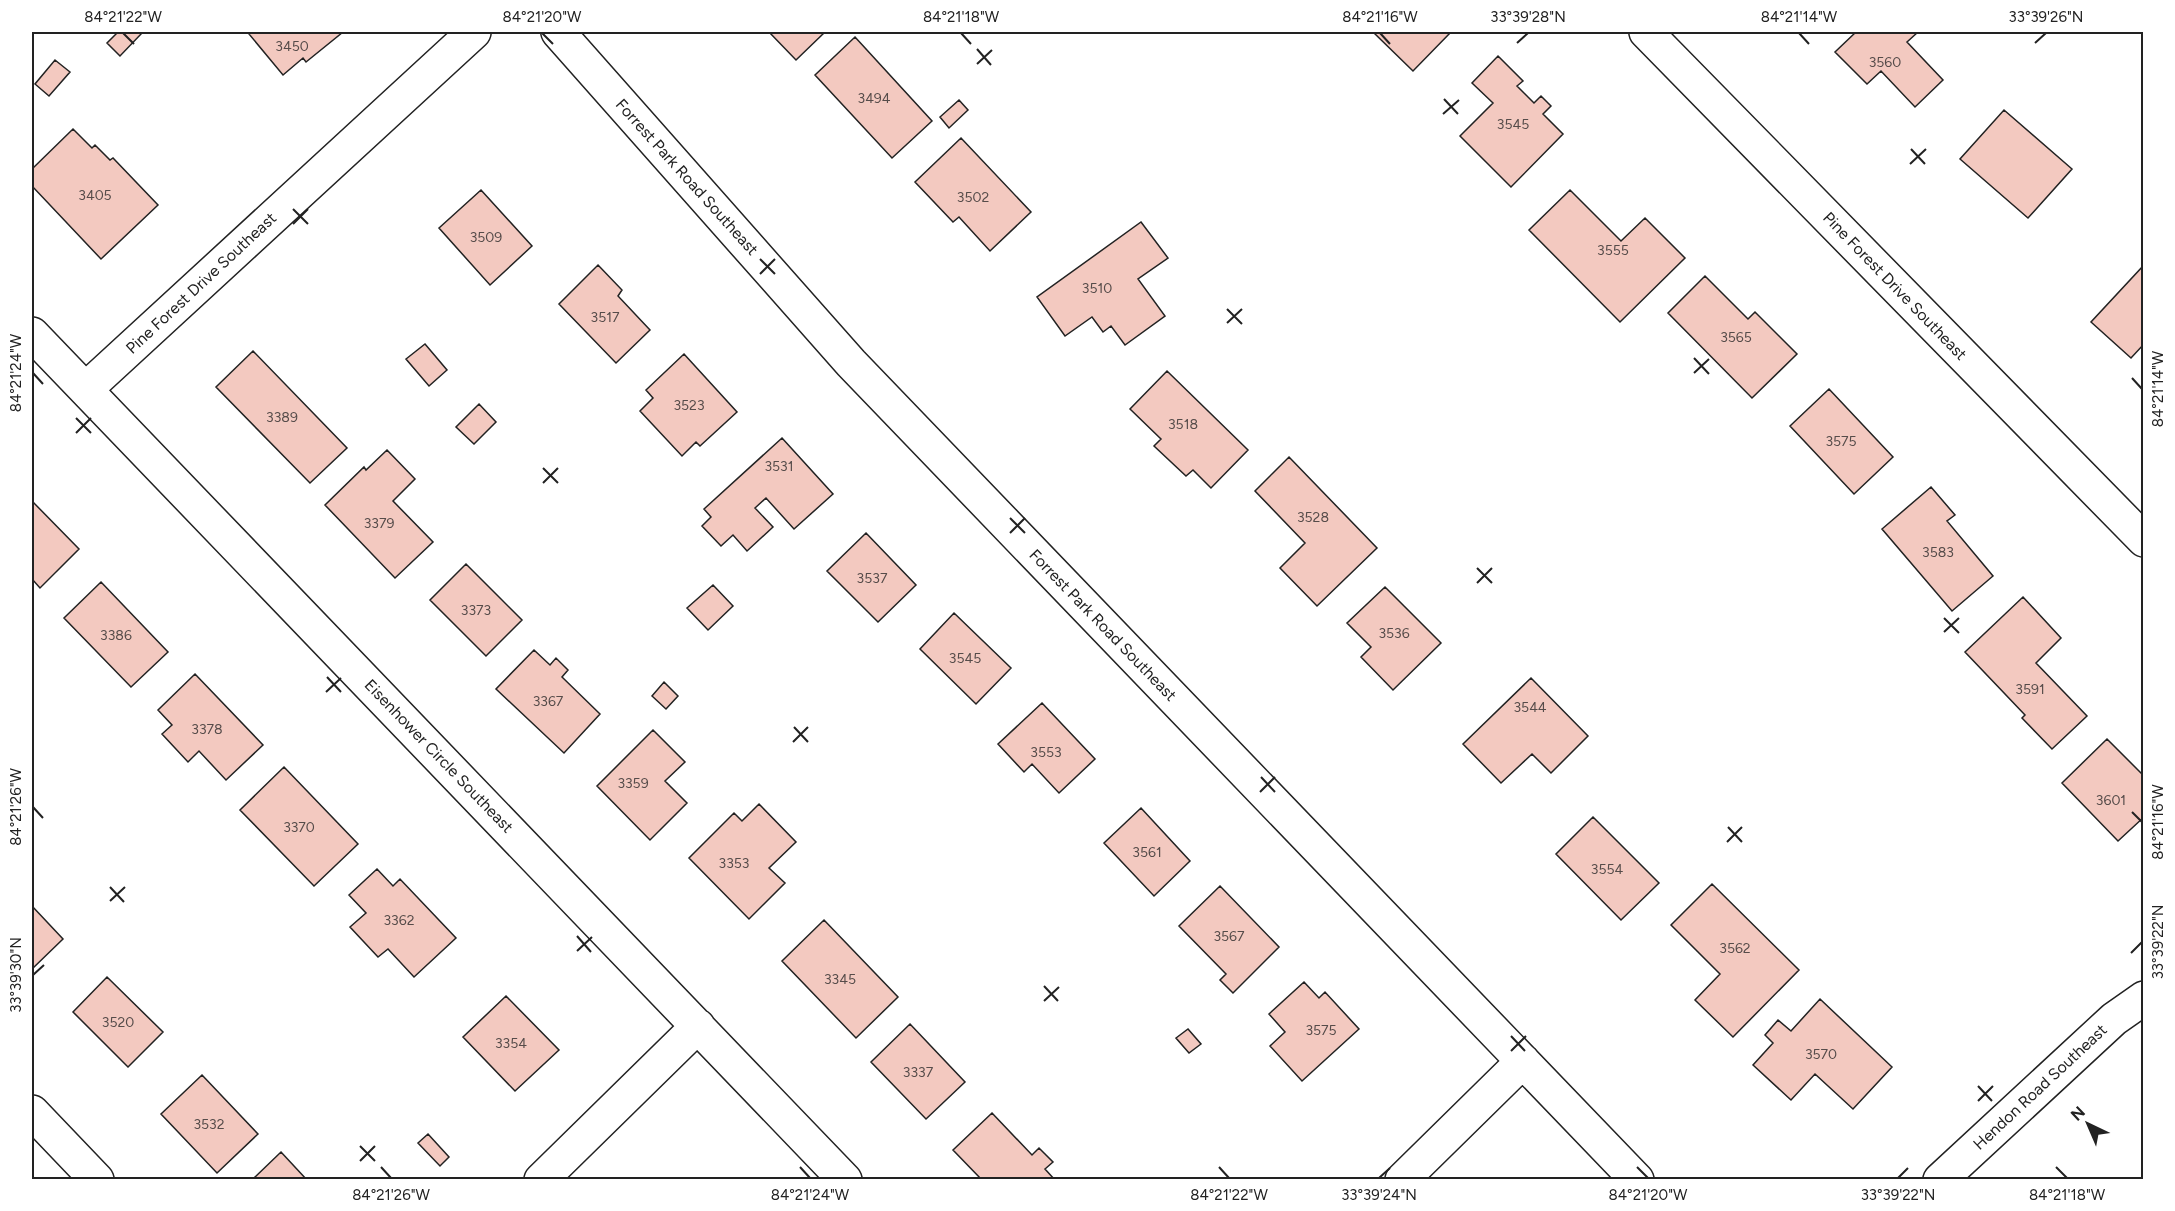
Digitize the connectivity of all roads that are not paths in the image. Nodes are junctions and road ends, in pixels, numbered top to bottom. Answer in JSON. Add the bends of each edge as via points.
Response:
{"nodes":[{"id":1,"x":474,"y":32,"type":"edge"},
{"id":2,"x":558,"y":32,"type":"edge"},
{"id":3,"x":1646,"y":32,"type":"edge"},
{"id":4,"x":32,"y":334,"type":"edge"},
{"id":5,"x":86,"y":389,"type":"junction"},
{"id":6,"x":2144,"y":540,"type":"edge"},
{"id":7,"x":2144,"y":998,"type":"edge"},
{"id":8,"x":698,"y":1026,"type":"junction"},
{"id":9,"x":1523,"y":1061,"type":"junction"},
{"id":10,"x":32,"y":1112,"type":"edge"},
{"id":11,"x":98,"y":1179,"type":"edge"},
{"id":12,"x":541,"y":1179,"type":"edge"},
{"id":13,"x":845,"y":1179,"type":"edge"},
{"id":14,"x":1402,"y":1179,"type":"edge"},
{"id":15,"x":1637,"y":1179,"type":"edge"},
{"id":16,"x":1940,"y":1179,"type":"edge"}],
"edges":[{"from":1,"to":5,"type":"street","name":"Pine Forest Drive Southeast"},
{"from":2,"to":9,"type":"street","name":"Forrest Park Road Southeast","via":[[851,363]]},
{"from":3,"to":6,"type":"street","name":"Pine Forest Drive Southeast"},
{"from":4,"to":5,"type":"street","name":"Eisenhower Circle Southeast"},
{"from":5,"to":8,"type":"street","name":"Eisenhower Circle Southeast"},
{"from":7,"to":16,"type":"street","name":"Hendon Road Southeast","via":[[2114,1019]]},
{"from":8,"to":12,"type":"street"},
{"from":8,"to":13,"type":"street","name":"Eisenhower Circle Southeast"},
{"from":9,"to":14,"type":"street"},
{"from":9,"to":15,"type":"street","name":"Forrest Park Road Southeast"},
{"from":10,"to":11,"type":"street"}]}
